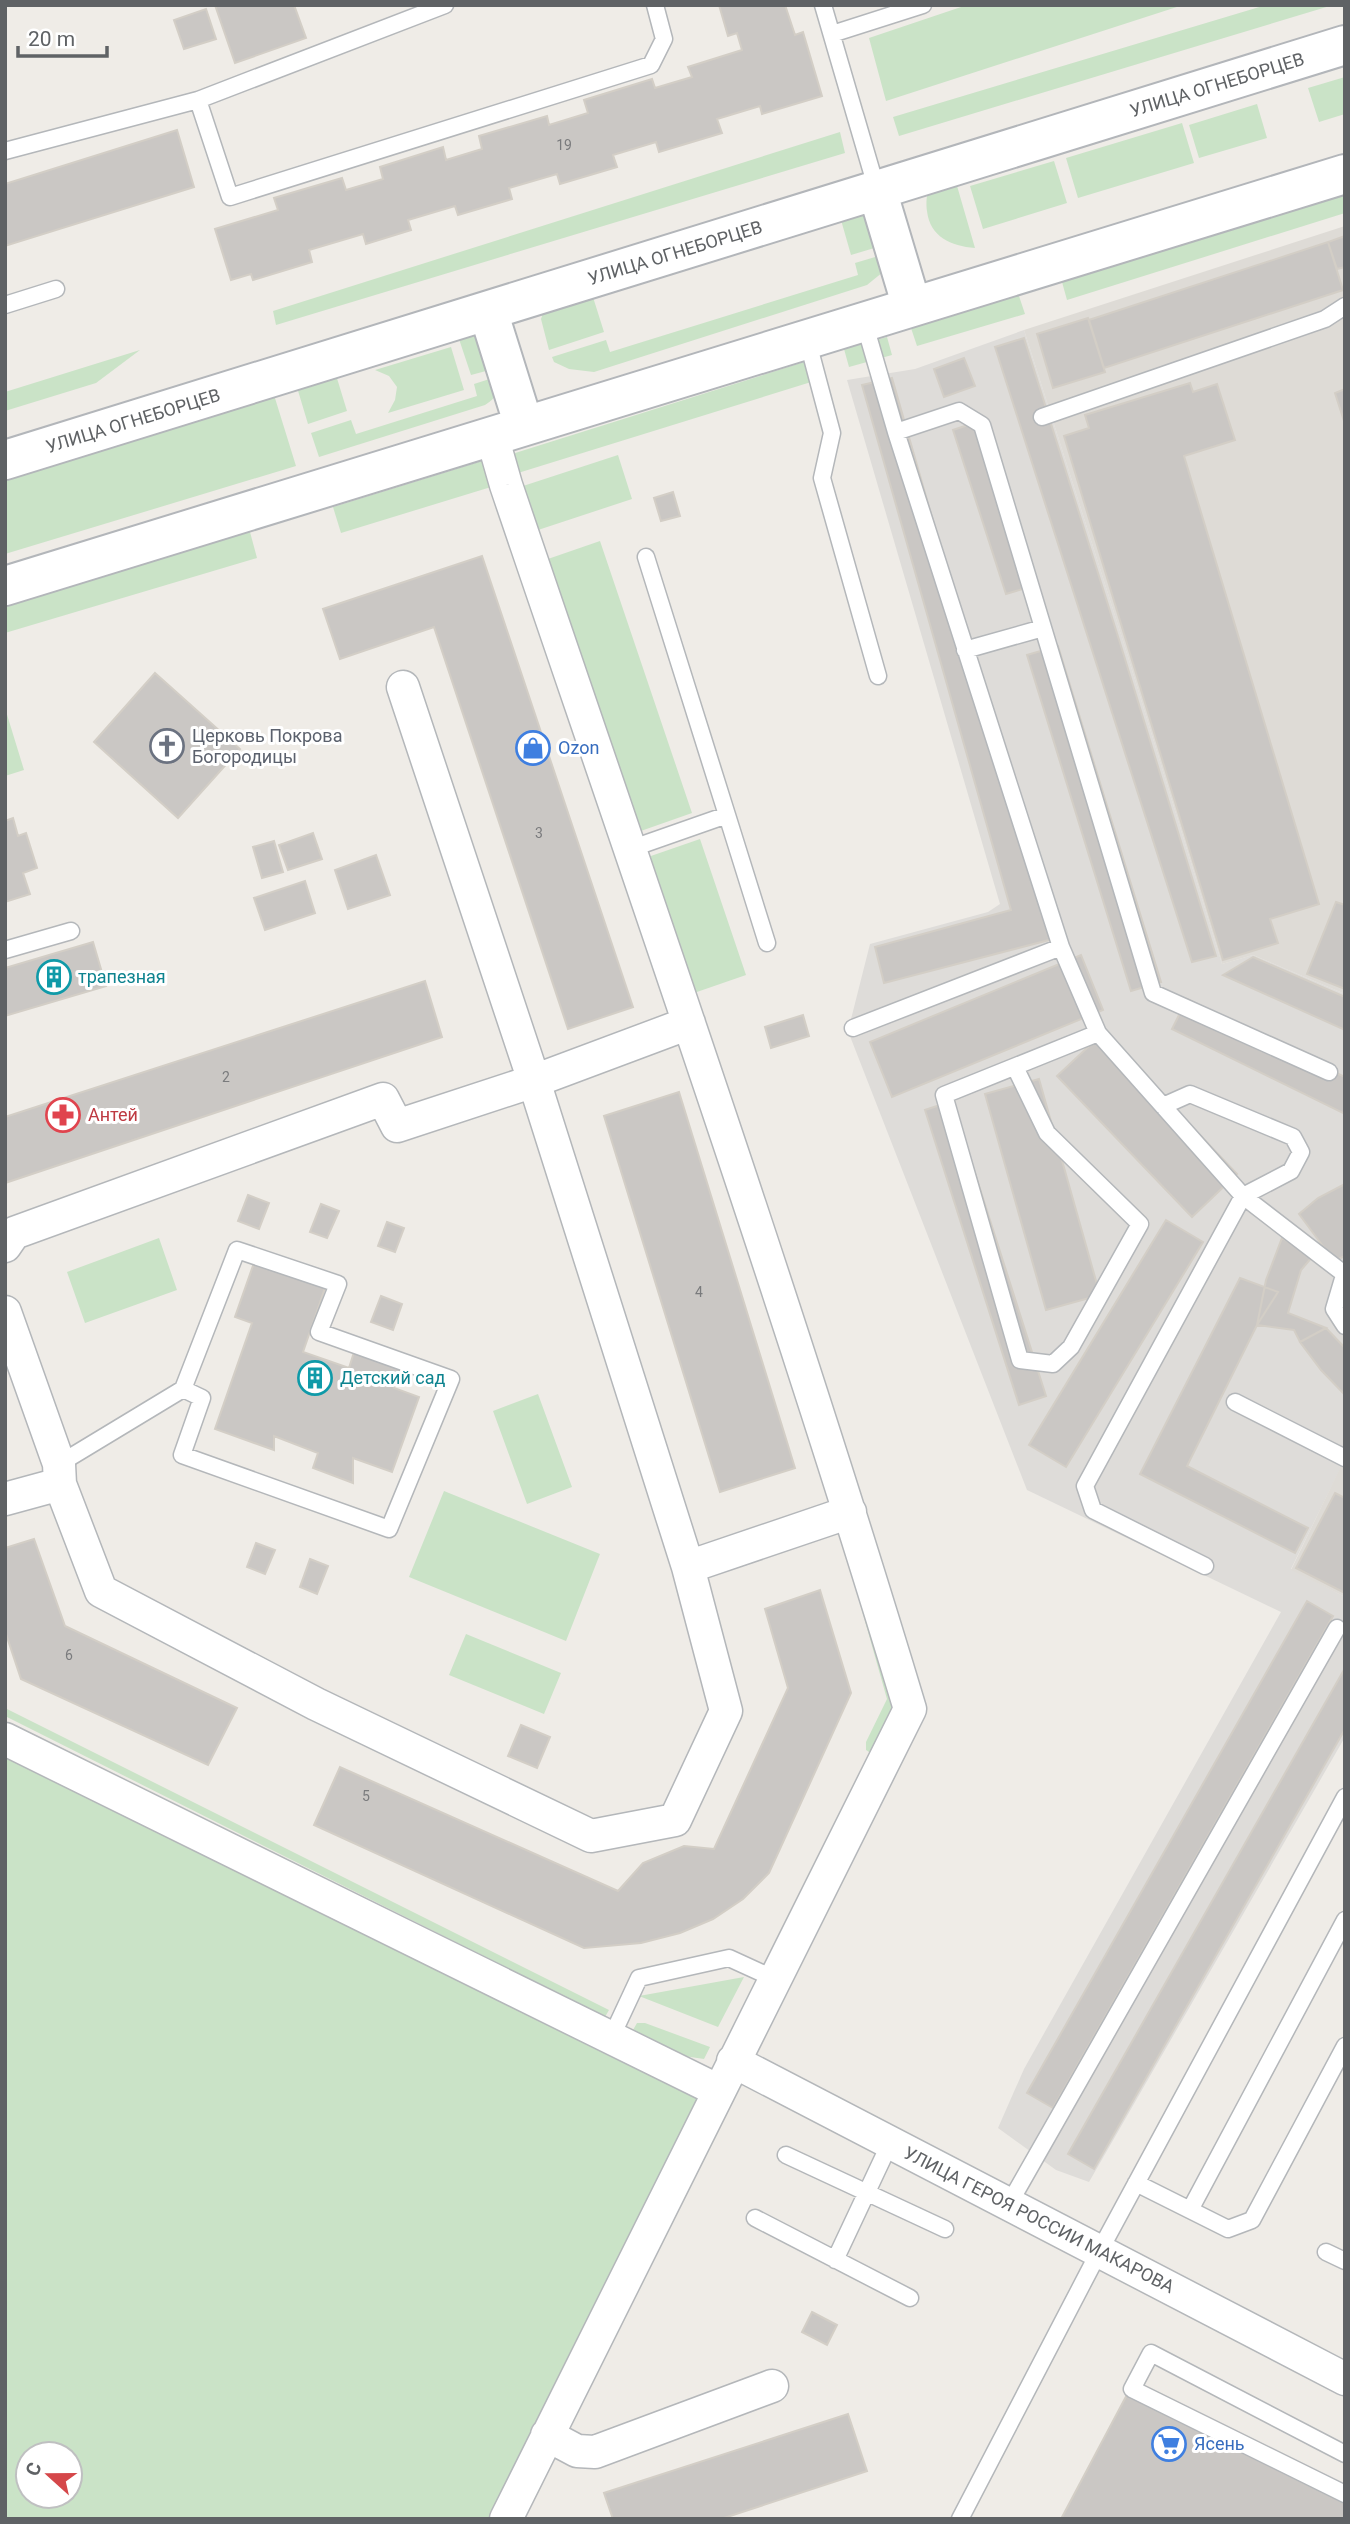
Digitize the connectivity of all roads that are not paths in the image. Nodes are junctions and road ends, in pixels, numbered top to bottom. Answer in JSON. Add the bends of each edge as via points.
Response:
{"nodes":[{"id":1,"x":445,"y":5,"type":"edge"},
{"id":2,"x":655,"y":5,"type":"edge"},
{"id":3,"x":823,"y":5,"type":"edge"},
{"id":4,"x":923,"y":5,"type":"edge"},
{"id":5,"x":419,"y":10,"type":"edge"},
{"id":6,"x":832,"y":34,"type":"junction"},
{"id":7,"x":1345,"y":45,"type":"edge"},
{"id":8,"x":198,"y":100,"type":"junction"},
{"id":9,"x":5,"y":151,"type":"edge"},
{"id":10,"x":1345,"y":174,"type":"edge"},
{"id":11,"x":877,"y":190,"type":"junction"},
{"id":12,"x":57,"y":289,"type":"dead end"},
{"id":13,"x":5,"y":305,"type":"edge"},
{"id":14,"x":1345,"y":306,"type":"edge"},
{"id":15,"x":912,"y":307,"type":"junction"},
{"id":16,"x":488,"y":310,"type":"junction"},
{"id":17,"x":864,"y":322,"type":"junction"},
{"id":18,"x":807,"y":339,"type":"junction"},
{"id":19,"x":1042,"y":417,"type":"dead end"},
{"id":20,"x":508,"y":431,"type":"junction"},
{"id":21,"x":896,"y":432,"type":"junction"},
{"id":22,"x":5,"y":460,"type":"edge"},
{"id":23,"x":646,"y":557,"type":"dead end"},
{"id":24,"x":5,"y":586,"type":"edge"},
{"id":25,"x":1043,"y":628,"type":"junction"},
{"id":26,"x":965,"y":650,"type":"junction"},
{"id":27,"x":878,"y":676,"type":"dead end"},
{"id":28,"x":403,"y":687,"type":"dead end"},
{"id":29,"x":727,"y":815,"type":"junction"},
{"id":30,"x":629,"y":849,"type":"junction"},
{"id":31,"x":71,"y":931,"type":"dead end"},
{"id":32,"x":767,"y":943,"type":"dead end"},
{"id":33,"x":1061,"y":947,"type":"junction"},
{"id":34,"x":5,"y":950,"type":"edge"},
{"id":35,"x":689,"y":1023,"type":"junction"},
{"id":36,"x":853,"y":1028,"type":"dead end"},
{"id":37,"x":1098,"y":1033,"type":"junction"},
{"id":38,"x":1015,"y":1067,"type":"junction"},
{"id":39,"x":1329,"y":1072,"type":"dead end"},
{"id":40,"x":534,"y":1082,"type":"junction"},
{"id":41,"x":1163,"y":1106,"type":"junction"},
{"id":42,"x":1243,"y":1196,"type":"junction"},
{"id":43,"x":5,"y":1246,"type":"edge"},
{"id":44,"x":1344,"y":1273,"type":"edge"},
{"id":45,"x":5,"y":1312,"type":"edge"},
{"id":46,"x":1345,"y":1326,"type":"edge"},
{"id":47,"x":183,"y":1389,"type":"junction"},
{"id":48,"x":1235,"y":1402,"type":"dead end"},
{"id":49,"x":1345,"y":1458,"type":"edge"},
{"id":50,"x":59,"y":1474,"type":"junction"},
{"id":51,"x":5,"y":1499,"type":"edge"},
{"id":52,"x":850,"y":1512,"type":"junction"},
{"id":53,"x":1205,"y":1566,"type":"dead end"},
{"id":54,"x":688,"y":1567,"type":"junction"},
{"id":55,"x":1337,"y":1628,"type":"dead end"},
{"id":56,"x":5,"y":1739,"type":"edge"},
{"id":57,"x":1345,"y":1797,"type":"edge"},
{"id":58,"x":1345,"y":1920,"type":"edge"},
{"id":59,"x":775,"y":1979,"type":"junction"},
{"id":60,"x":611,"y":2038,"type":"junction"},
{"id":61,"x":1345,"y":2046,"type":"edge"},
{"id":62,"x":733,"y":2062,"type":"junction"},
{"id":63,"x":719,"y":2091,"type":"junction"},
{"id":64,"x":890,"y":2143,"type":"junction"},
{"id":65,"x":786,"y":2155,"type":"dead end"},
{"id":66,"x":1136,"y":2183,"type":"junction"},
{"id":67,"x":866,"y":2191,"type":"junction"},
{"id":68,"x":1009,"y":2204,"type":"junction"},
{"id":69,"x":1190,"y":2210,"type":"junction"},
{"id":70,"x":754,"y":2218,"type":"dead end"},
{"id":71,"x":944,"y":2229,"type":"dead end"},
{"id":72,"x":1100,"y":2252,"type":"junction"},
{"id":73,"x":1326,"y":2252,"type":"dead end"},
{"id":74,"x":835,"y":2260,"type":"junction"},
{"id":75,"x":1345,"y":2261,"type":"edge"},
{"id":76,"x":910,"y":2298,"type":"dead end"},
{"id":77,"x":1345,"y":2379,"type":"edge"},
{"id":78,"x":772,"y":2386,"type":"dead end"},
{"id":79,"x":547,"y":2435,"type":"junction"},
{"id":80,"x":1345,"y":2454,"type":"edge"},
{"id":81,"x":1345,"y":2494,"type":"edge"},
{"id":82,"x":506,"y":2519,"type":"edge"},
{"id":83,"x":960,"y":2519,"type":"edge"}],
"edges":[{"from":1,"to":5,"type":"lane"},
{"from":2,"to":8,"type":"lane","via":[[664,39],[651,65],[230,197]]},
{"from":3,"to":6,"type":"lane"},
{"from":4,"to":6,"type":"lane"},
{"from":5,"to":8,"type":"lane"},
{"from":6,"to":11,"type":"lane"},
{"from":7,"to":11,"type":"main road","name":"УЛИЦА ОГНЕБОРЦЕВ"},
{"from":8,"to":9,"type":"lane"},
{"from":10,"to":15,"type":"main road"},
{"from":11,"to":15,"type":"main road"},
{"from":11,"to":16,"type":"main road","name":"УЛИЦА ОГНЕБОРЦЕВ"},
{"from":12,"to":13,"type":"lane"},
{"from":14,"to":19,"type":"lane","via":[[1325,318]]},
{"from":15,"to":17,"type":"main road"},
{"from":16,"to":20,"type":"main road"},
{"from":16,"to":22,"type":"main road","name":"УЛИЦА ОГНЕБОРЦЕВ"},
{"from":17,"to":18,"type":"main road"},
{"from":17,"to":21,"type":"lane"},
{"from":18,"to":20,"type":"main road"},
{"from":18,"to":27,"type":"lane","via":[[832,433],[822,478]]},
{"from":20,"to":24,"type":"main road"},
{"from":20,"to":30,"type":"street","via":[[506,485]]},
{"from":21,"to":25,"type":"lane","via":[[959,411],[982,425]]},
{"from":21,"to":26,"type":"lane"},
{"from":23,"to":29,"type":"lane"},
{"from":25,"to":26,"type":"lane"},
{"from":25,"to":39,"type":"lane","via":[[1153,993]]},
{"from":26,"to":33,"type":"lane"},
{"from":28,"to":40,"type":"street"},
{"from":29,"to":30,"type":"lane"},
{"from":29,"to":32,"type":"lane"},
{"from":30,"to":35,"type":"street"},
{"from":31,"to":34,"type":"lane"},
{"from":33,"to":36,"type":"lane"},
{"from":33,"to":37,"type":"lane"},
{"from":35,"to":40,"type":"street"},
{"from":35,"to":52,"type":"street"},
{"from":37,"to":38,"type":"lane"},
{"from":37,"to":41,"type":"lane"},
{"from":38,"to":38,"type":"lane","via":[[944,1095],[1020,1360],[1054,1364],[1071,1347],[1140,1224],[1047,1133]]},
{"from":40,"to":43,"type":"street","via":[[397,1126],[383,1100],[14,1233]]},
{"from":40,"to":54,"type":"street"},
{"from":41,"to":42,"type":"lane"},
{"from":41,"to":42,"type":"lane","via":[[1190,1094],[1293,1137],[1301,1152],[1291,1171]]},
{"from":42,"to":44,"type":"lane"},
{"from":42,"to":53,"type":"lane","via":[[1085,1486],[1093,1510]]},
{"from":44,"to":46,"type":"lane","via":[[1334,1309]]},
{"from":45,"to":50,"type":"street"},
{"from":47,"to":47,"type":"lane","via":[[236,1250],[338,1284],[319,1332],[450,1379],[389,1529],[182,1455],[202,1398]]},
{"from":47,"to":50,"type":"lane"},
{"from":48,"to":49,"type":"lane"},
{"from":50,"to":51,"type":"street"},
{"from":50,"to":54,"type":"street","via":[[101,1591],[316,1704],[591,1836],[675,1820],[726,1710]]},
{"from":52,"to":54,"type":"street"},
{"from":52,"to":59,"type":"street","via":[[910,1709]]},
{"from":55,"to":68,"type":"lane"},
{"from":56,"to":60,"type":"street"},
{"from":57,"to":66,"type":"lane"},
{"from":58,"to":69,"type":"lane"},
{"from":59,"to":60,"type":"lane","via":[[729,1958],[639,1978]]},
{"from":59,"to":62,"type":"street"},
{"from":60,"to":63,"type":"street"},
{"from":61,"to":69,"type":"lane","via":[[1252,2220],[1228,2229]]},
{"from":62,"to":63,"type":"street"},
{"from":62,"to":64,"type":"street","name":"УЛИЦА ГЕРОЯ РОССИИ МАКАРОВА"},
{"from":63,"to":79,"type":"street"},
{"from":64,"to":67,"type":"lane"},
{"from":64,"to":68,"type":"street","name":"УЛИЦА ГЕРОЯ РОССИИ МАКАРОВА"},
{"from":65,"to":67,"type":"lane"},
{"from":66,"to":69,"type":"lane"},
{"from":66,"to":72,"type":"lane"},
{"from":67,"to":71,"type":"lane"},
{"from":67,"to":74,"type":"lane"},
{"from":68,"to":72,"type":"street","name":"УЛИЦА ГЕРОЯ РОССИИ МАКАРОВА"},
{"from":70,"to":74,"type":"lane"},
{"from":72,"to":77,"type":"street","name":"УЛИЦА ГЕРОЯ РОССИИ МАКАРОВА"},
{"from":72,"to":83,"type":"lane"},
{"from":73,"to":75,"type":"lane"},
{"from":74,"to":76,"type":"lane"},
{"from":78,"to":79,"type":"street","via":[[595,2452],[577,2451]]},
{"from":79,"to":82,"type":"street"},
{"from":80,"to":81,"type":"lane","via":[[1151,2353],[1132,2389]]}]}
